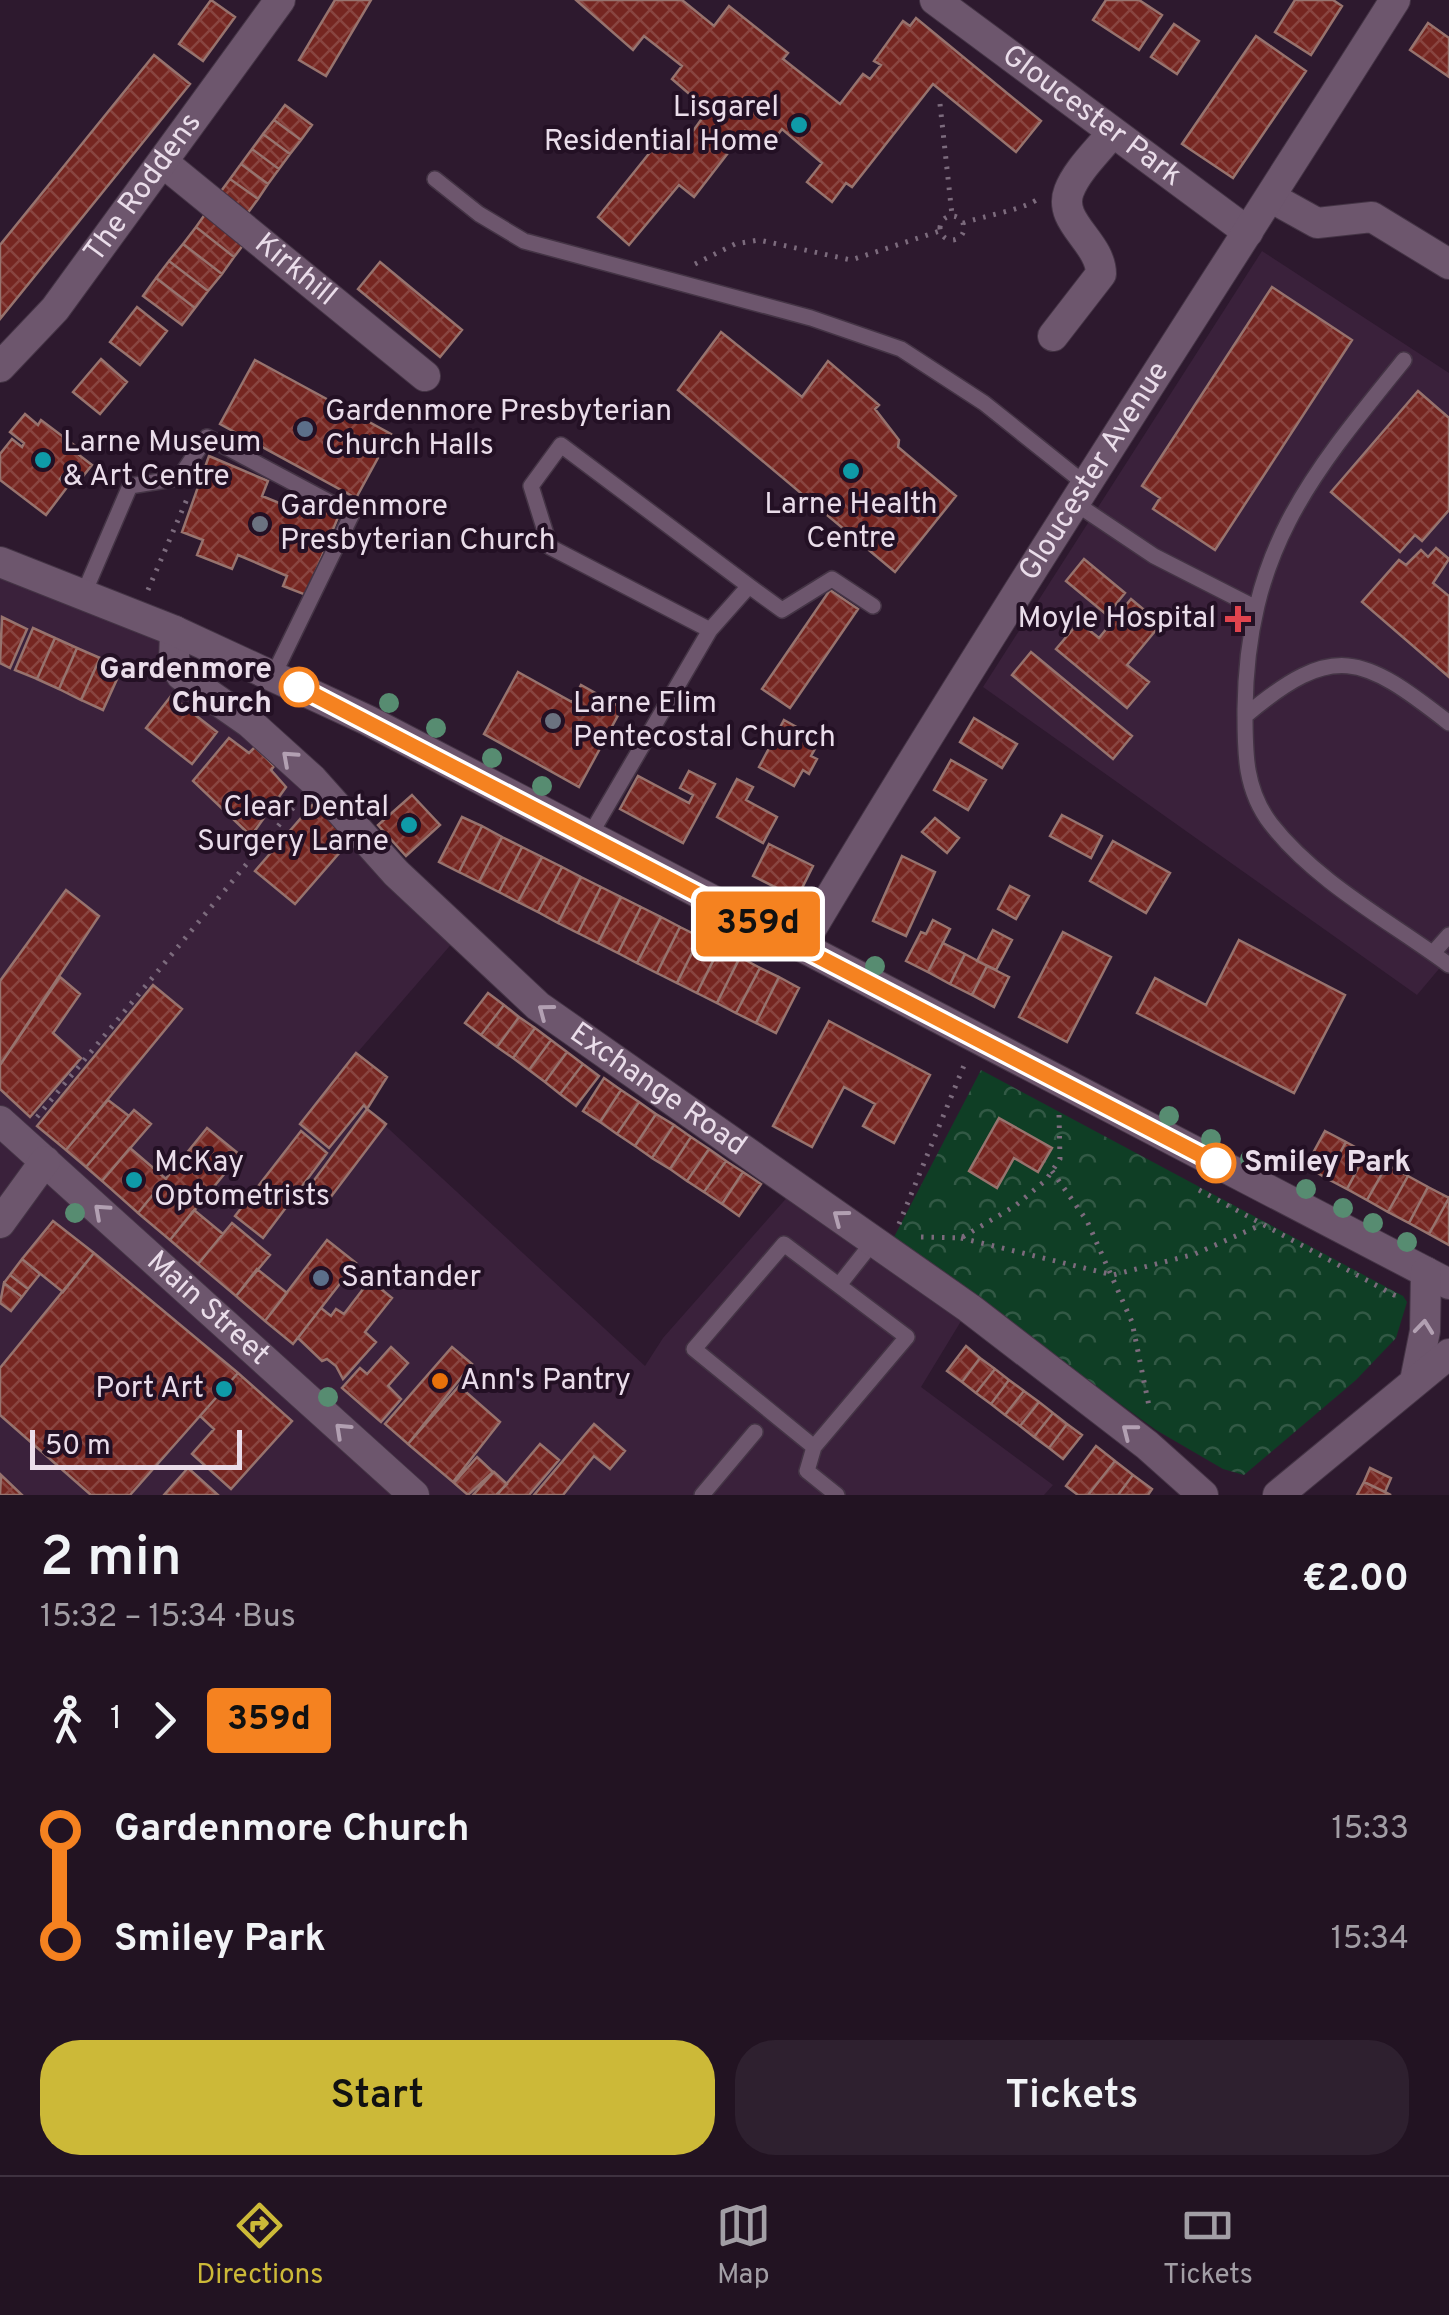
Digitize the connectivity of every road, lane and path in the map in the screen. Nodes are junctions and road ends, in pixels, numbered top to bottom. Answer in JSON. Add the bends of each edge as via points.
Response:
{"nodes":[{"id":1,"x":280,"y":0,"type":"edge"},
{"id":2,"x":934,"y":0,"type":"edge"},
{"id":3,"x":1395,"y":0,"type":"edge"},
{"id":4,"x":940,"y":104,"type":"dead end"},
{"id":5,"x":1111,"y":134,"type":"junction"},
{"id":6,"x":164,"y":164,"type":"junction"},
{"id":7,"x":436,"y":179,"type":"dead end"},
{"id":8,"x":1046,"y":190,"type":"dead end"},
{"id":9,"x":1272,"y":198,"type":"junction"},
{"id":10,"x":952,"y":216,"type":"junction"},
{"id":11,"x":963,"y":222,"type":"junction"},
{"id":12,"x":940,"y":231,"type":"junction"},
{"id":13,"x":1248,"y":232,"type":"junction"},
{"id":14,"x":1449,"y":264,"type":"edge"},
{"id":15,"x":686,"y":285,"type":"junction"},
{"id":16,"x":1053,"y":336,"type":"dead end"},
{"id":17,"x":1404,"y":360,"type":"dead end"},
{"id":18,"x":0,"y":367,"type":"edge"},
{"id":19,"x":425,"y":376,"type":"dead end"},
{"id":20,"x":191,"y":488,"type":"dead end"},
{"id":21,"x":1078,"y":492,"type":"junction"},
{"id":22,"x":0,"y":562,"type":"edge"},
{"id":23,"x":749,"y":586,"type":"junction"},
{"id":24,"x":147,"y":592,"type":"dead end"},
{"id":25,"x":84,"y":593,"type":"junction"},
{"id":26,"x":873,"y":606,"type":"dead end"},
{"id":27,"x":1254,"y":607,"type":"junction"},
{"id":28,"x":710,"y":630,"type":"junction"},
{"id":29,"x":175,"y":632,"type":"junction"},
{"id":30,"x":274,"y":674,"type":"junction"},
{"id":31,"x":1245,"y":716,"type":"junction"},
{"id":32,"x":1449,"y":723,"type":"edge"},
{"id":33,"x":314,"y":782,"type":"junction"},
{"id":34,"x":590,"y":834,"type":"junction"},
{"id":35,"x":1449,"y":935,"type":"edge"},
{"id":36,"x":801,"y":946,"type":"junction"},
{"id":37,"x":1433,"y":953,"type":"junction"},
{"id":38,"x":1449,"y":965,"type":"edge"},
{"id":39,"x":976,"y":1037,"type":"junction"},
{"id":40,"x":1053,"y":1105,"type":"dead end"},
{"id":41,"x":1058,"y":1114,"type":"junction"},
{"id":42,"x":1076,"y":1123,"type":"dead end"},
{"id":43,"x":14,"y":1124,"type":"edge"},
{"id":44,"x":45,"y":1161,"type":"junction"},
{"id":45,"x":1052,"y":1171,"type":"junction"},
{"id":46,"x":1195,"y":1188,"type":"dead end"},
{"id":47,"x":0,"y":1223,"type":"edge"},
{"id":48,"x":1263,"y":1224,"type":"junction"},
{"id":49,"x":910,"y":1237,"type":"dead end"},
{"id":50,"x":961,"y":1238,"type":"junction"},
{"id":51,"x":883,"y":1241,"type":"junction"},
{"id":52,"x":1112,"y":1275,"type":"junction"},
{"id":53,"x":1438,"y":1278,"type":"edge"},
{"id":54,"x":838,"y":1285,"type":"junction"},
{"id":55,"x":1407,"y":1302,"type":"dead end"},
{"id":56,"x":1449,"y":1354,"type":"edge"},
{"id":57,"x":1415,"y":1380,"type":"junction"},
{"id":58,"x":755,"y":1432,"type":"dead end"},
{"id":59,"x":1147,"y":1445,"type":"junction"},
{"id":60,"x":814,"y":1447,"type":"junction"},
{"id":61,"x":414,"y":1495,"type":"edge"},
{"id":62,"x":702,"y":1495,"type":"edge"},
{"id":63,"x":837,"y":1495,"type":"edge"},
{"id":64,"x":1203,"y":1495,"type":"edge"},
{"id":65,"x":1278,"y":1495,"type":"edge"}],
"edges":[{"from":1,"to":6,"type":"street","name":"The Roddens"},
{"from":2,"to":5,"type":"street","name":"Gloucester Park"},
{"from":3,"to":9,"type":"street","name":"Gloucester Avenue"},
{"from":4,"to":10,"type":"path"},
{"from":5,"to":13,"type":"street","name":"Gloucester Park"},
{"from":5,"to":16,"type":"street","via":[[1066,202],[1074,224],[1098,252],[1101,274]]},
{"from":6,"to":18,"type":"street","name":"The Roddens","via":[[55,309]]},
{"from":6,"to":19,"type":"street","name":"Kirkhill"},
{"from":7,"to":15,"type":"lane","via":[[524,241]]},
{"from":8,"to":11,"type":"path","via":[[1029,206]]},
{"from":9,"to":13,"type":"street","name":"Gloucester Avenue"},
{"from":9,"to":14,"type":"street","via":[[1317,223],[1372,217]]},
{"from":10,"to":11,"type":"path"},
{"from":10,"to":12,"type":"path","via":[[942,220]]},
{"from":11,"to":12,"type":"path","via":[[954,240]]},
{"from":12,"to":15,"type":"path","via":[[844,260],[772,241],[744,242],[684,270]]},
{"from":13,"to":21,"type":"street","name":"Gloucester Avenue"},
{"from":15,"to":21,"type":"lane","via":[[900,349],[984,402]]},
{"from":17,"to":27,"type":"lane","via":[[1310,480],[1278,539]]},
{"from":20,"to":24,"type":"path"},
{"from":21,"to":27,"type":"lane","via":[[1154,556]]},
{"from":21,"to":36,"type":"street","name":"Gloucester Avenue"},
{"from":22,"to":25,"type":"street"},
{"from":23,"to":26,"type":"lane","via":[[782,610],[832,579]]},
{"from":23,"to":28,"type":"lane"},
{"from":23,"to":28,"type":"lane","via":[[561,445],[531,486],[550,547]]},
{"from":25,"to":29,"type":"street"},
{"from":25,"to":30,"type":"lane","via":[[130,486],[179,478],[207,437],[352,514]]},
{"from":27,"to":31,"type":"lane"},
{"from":28,"to":34,"type":"lane"},
{"from":29,"to":30,"type":"street"},
{"from":33,"to":29,"type":"street","name":"Exchange Road","one_way":true,"via":[[250,723],[182,676],[174,660]]},
{"from":30,"to":34,"type":"street"},
{"from":31,"to":32,"type":"lane","via":[[1297,676],[1343,664],[1386,677]]},
{"from":31,"to":37,"type":"lane","via":[[1249,782],[1269,822],[1312,864]]},
{"from":33,"to":43,"type":"path"},
{"from":51,"to":33,"type":"street","name":"Exchange Road","one_way":true,"via":[[538,1006],[396,872]]},
{"from":34,"to":36,"type":"street"},
{"from":35,"to":37,"type":"lane"},
{"from":36,"to":39,"type":"street"},
{"from":37,"to":38,"type":"lane"},
{"from":39,"to":51,"type":"path"},
{"from":39,"to":53,"type":"street"},
{"from":40,"to":41,"type":"path"},
{"from":41,"to":42,"type":"path"},
{"from":41,"to":45,"type":"path","via":[[1060,1160]]},
{"from":43,"to":44,"type":"street","name":"Main Street"},
{"from":44,"to":47,"type":"street"},
{"from":61,"to":44,"type":"street","name":"Main Street","one_way":true},
{"from":45,"to":50,"type":"path","via":[[1015,1206]]},
{"from":45,"to":52,"type":"path"},
{"from":46,"to":48,"type":"path"},
{"from":48,"to":52,"type":"path","via":[[1195,1254]]},
{"from":48,"to":55,"type":"path"},
{"from":49,"to":50,"type":"path"},
{"from":50,"to":52,"type":"path"},
{"from":51,"to":54,"type":"lane"},
{"from":59,"to":51,"type":"street","name":"Exchange Road","one_way":true},
{"from":52,"to":59,"type":"path","via":[[1132,1322],[1156,1430]]},
{"from":57,"to":53,"type":"street","one_way":true},
{"from":54,"to":60,"type":"lane","via":[[907,1337]]},
{"from":54,"to":60,"type":"lane","via":[[784,1244],[694,1349]]},
{"from":56,"to":57,"type":"street"},
{"from":57,"to":65,"type":"street"},
{"from":58,"to":62,"type":"lane"},
{"from":59,"to":64,"type":"street","name":"Exchange Road"},
{"from":60,"to":63,"type":"lane","via":[[807,1472]]}]}
